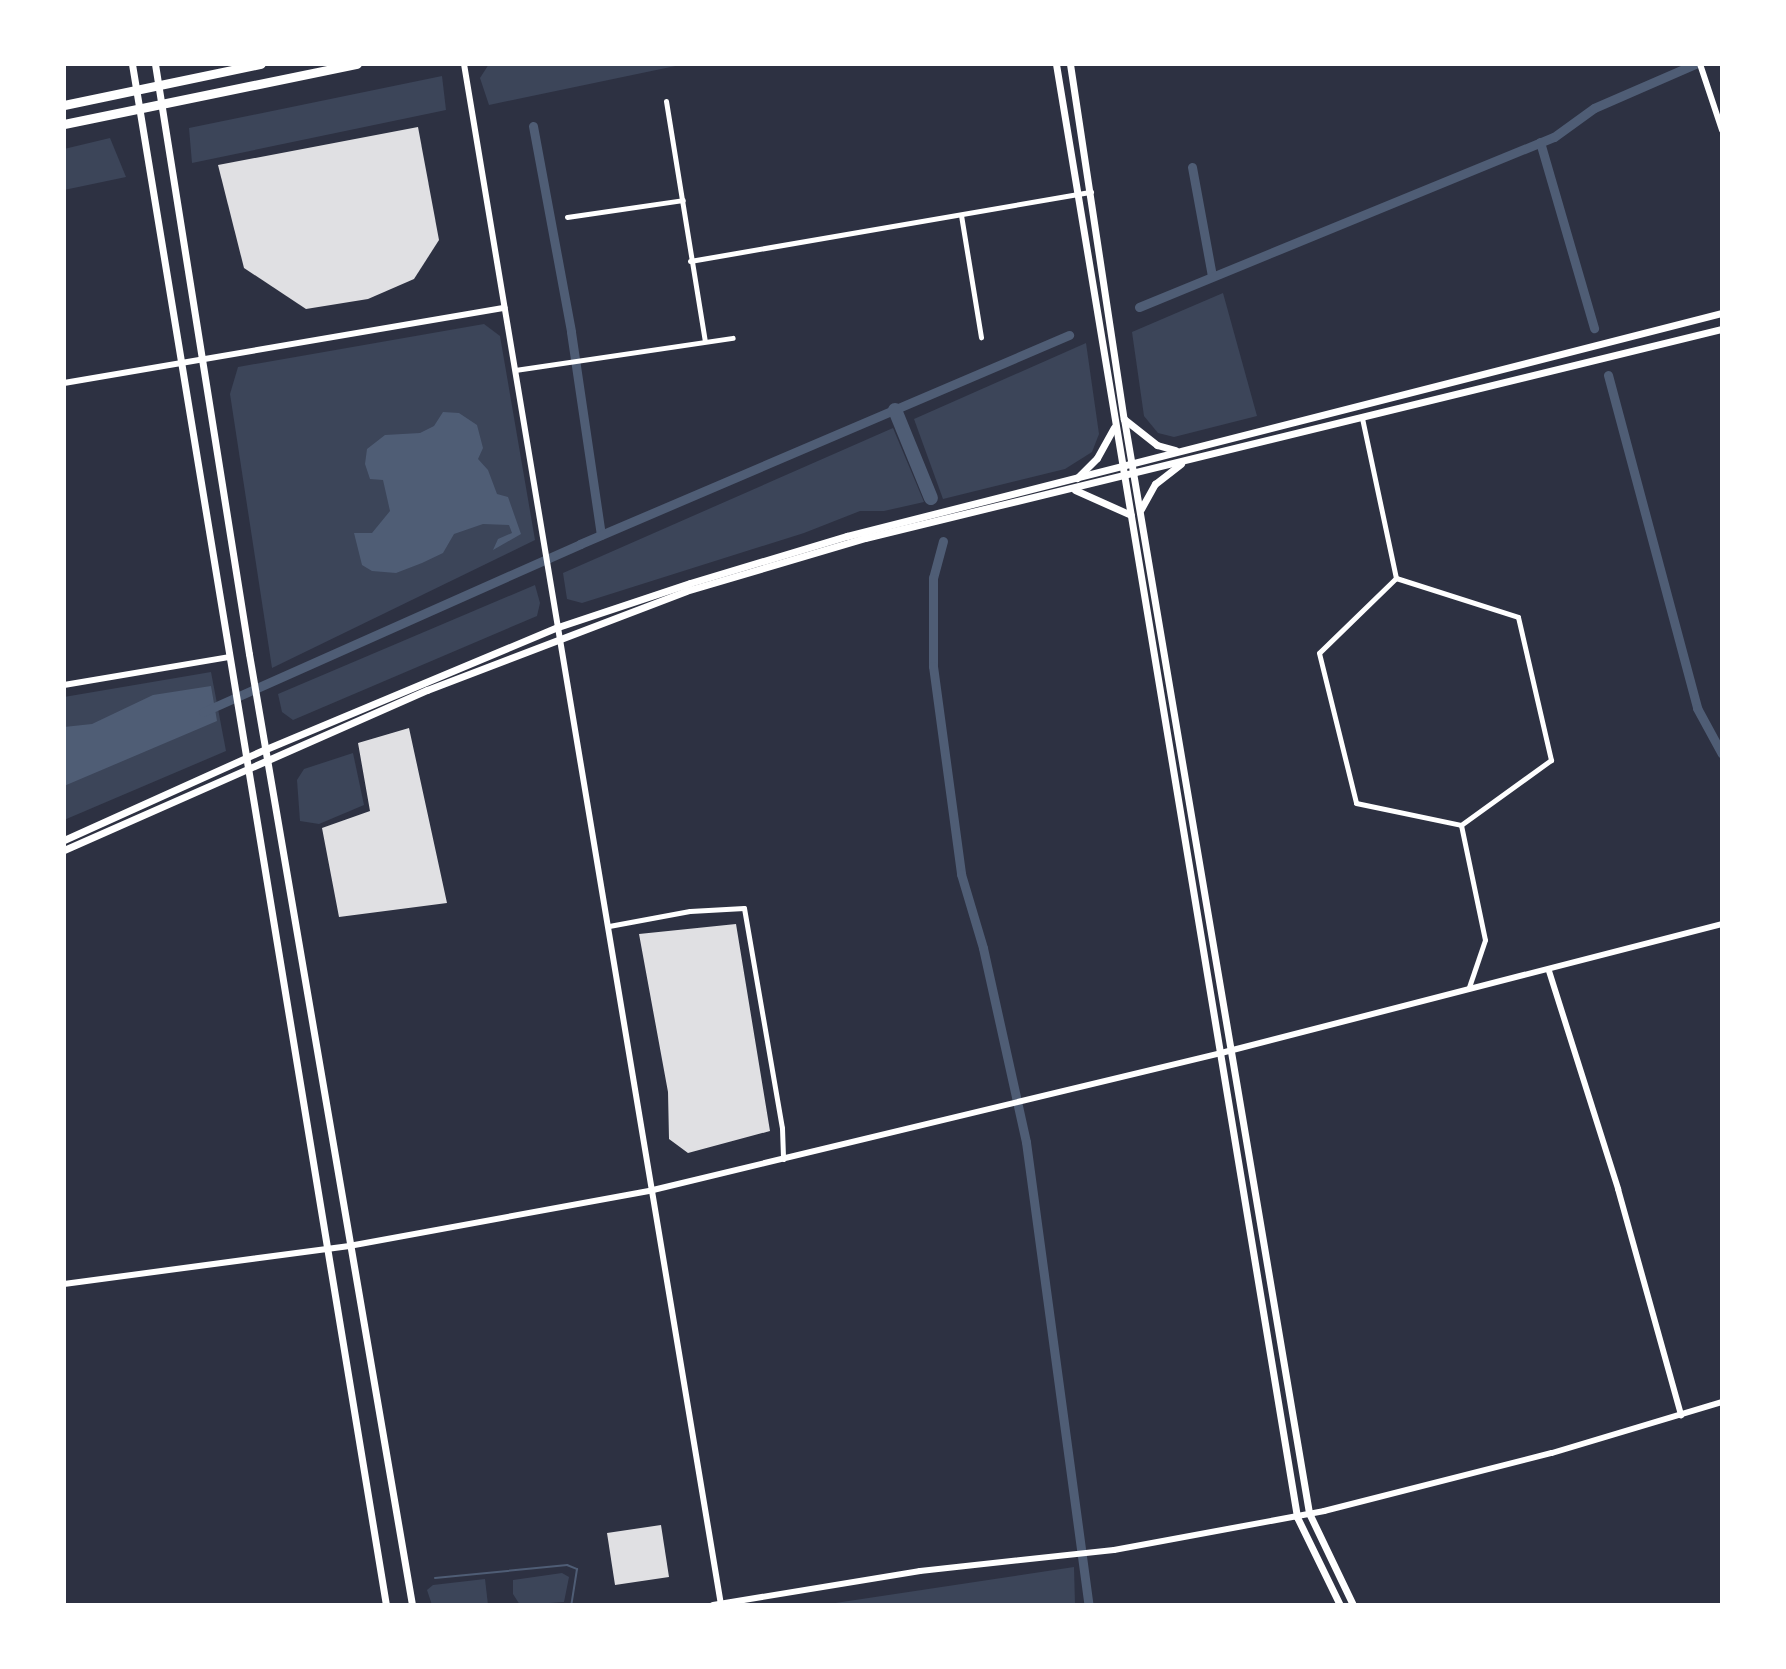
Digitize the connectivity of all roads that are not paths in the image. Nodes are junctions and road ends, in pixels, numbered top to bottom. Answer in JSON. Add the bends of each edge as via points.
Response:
{"nodes":[{"id":1,"x":132,"y":64,"type":"edge"},
{"id":2,"x":155,"y":64,"type":"edge"},
{"id":3,"x":261,"y":64,"type":"edge"},
{"id":4,"x":357,"y":64,"type":"edge"},
{"id":5,"x":464,"y":64,"type":"edge"},
{"id":6,"x":1056,"y":64,"type":"edge"},
{"id":7,"x":1070,"y":64,"type":"edge"},
{"id":8,"x":1700,"y":64,"type":"edge"},
{"id":9,"x":159,"y":85,"type":"junction"},
{"id":10,"x":137,"y":90,"type":"junction"},
{"id":11,"x":666,"y":101,"type":"dead end"},
{"id":12,"x":161,"y":103,"type":"junction"},
{"id":13,"x":64,"y":105,"type":"edge"},
{"id":14,"x":140,"y":108,"type":"junction"},
{"id":15,"x":64,"y":124,"type":"edge"},
{"id":16,"x":1722,"y":130,"type":"edge"},
{"id":17,"x":1091,"y":192,"type":"junction"},
{"id":18,"x":1078,"y":196,"type":"junction"},
{"id":19,"x":683,"y":200,"type":"junction"},
{"id":20,"x":961,"y":215,"type":"junction"},
{"id":21,"x":567,"y":217,"type":"dead end"},
{"id":22,"x":690,"y":261,"type":"junction"},
{"id":23,"x":505,"y":308,"type":"junction"},
{"id":24,"x":1722,"y":313,"type":"edge"},
{"id":25,"x":1722,"y":329,"type":"edge"},
{"id":26,"x":981,"y":337,"type":"dead end"},
{"id":27,"x":733,"y":338,"type":"dead end"},
{"id":28,"x":705,"y":341,"type":"junction"},
{"id":29,"x":202,"y":359,"type":"junction"},
{"id":30,"x":181,"y":363,"type":"junction"},
{"id":31,"x":515,"y":370,"type":"junction"},
{"id":32,"x":64,"y":383,"type":"edge"},
{"id":33,"x":1362,"y":418,"type":"junction"},
{"id":34,"x":1124,"y":419,"type":"junction"},
{"id":35,"x":1115,"y":425,"type":"junction"},
{"id":36,"x":1178,"y":451,"type":"junction"},
{"id":37,"x":1185,"y":461,"type":"junction"},
{"id":38,"x":1134,"y":462,"type":"junction"},
{"id":39,"x":1120,"y":466,"type":"junction"},
{"id":40,"x":1135,"y":474,"type":"junction"},
{"id":41,"x":1122,"y":477,"type":"junction"},
{"id":42,"x":1076,"y":478,"type":"junction"},
{"id":43,"x":1073,"y":489,"type":"junction"},
{"id":44,"x":1141,"y":509,"type":"junction"},
{"id":45,"x":1131,"y":515,"type":"junction"},
{"id":46,"x":1396,"y":578,"type":"junction"},
{"id":47,"x":558,"y":627,"type":"junction"},
{"id":48,"x":560,"y":637,"type":"junction"},
{"id":49,"x":229,"y":657,"type":"junction"},
{"id":50,"x":64,"y":685,"type":"edge"},
{"id":51,"x":266,"y":749,"type":"junction"},
{"id":52,"x":268,"y":759,"type":"junction"},
{"id":53,"x":248,"y":764,"type":"junction"},
{"id":54,"x":1461,"y":825,"type":"junction"},
{"id":55,"x":64,"y":840,"type":"edge"},
{"id":56,"x":64,"y":850,"type":"edge"},
{"id":57,"x":1722,"y":924,"type":"edge"},
{"id":58,"x":609,"y":926,"type":"junction"},
{"id":59,"x":1549,"y":971,"type":"junction"},
{"id":60,"x":1469,"y":987,"type":"junction"},
{"id":61,"x":1225,"y":1052,"type":"junction"},
{"id":62,"x":783,"y":1159,"type":"junction"},
{"id":63,"x":653,"y":1190,"type":"junction"},
{"id":64,"x":349,"y":1246,"type":"junction"},
{"id":65,"x":329,"y":1248,"type":"junction"},
{"id":66,"x":64,"y":1284,"type":"edge"},
{"id":67,"x":1722,"y":1402,"type":"edge"},
{"id":68,"x":1681,"y":1415,"type":"junction"},
{"id":69,"x":1309,"y":1513,"type":"junction"},
{"id":70,"x":1297,"y":1517,"type":"junction"},
{"id":71,"x":386,"y":1605,"type":"edge"},
{"id":72,"x":412,"y":1605,"type":"edge"},
{"id":73,"x":713,"y":1605,"type":"edge"},
{"id":74,"x":721,"y":1605,"type":"edge"},
{"id":75,"x":1340,"y":1605,"type":"edge"},
{"id":76,"x":1353,"y":1605,"type":"edge"}],
"edges":[{"from":1,"to":10,"type":"main road"},
{"from":2,"to":9,"type":"main road"},
{"from":3,"to":9,"type":"highway"},
{"from":4,"to":12,"type":"highway"},
{"from":5,"to":23,"type":"street"},
{"from":6,"to":18,"type":"main road"},
{"from":7,"to":17,"type":"main road"},
{"from":8,"to":16,"type":"street"},
{"from":9,"to":10,"type":"highway"},
{"from":9,"to":12,"type":"main road"},
{"from":10,"to":13,"type":"highway"},
{"from":10,"to":14,"type":"main road"},
{"from":11,"to":19,"type":"street"},
{"from":12,"to":14,"type":"highway"},
{"from":12,"to":29,"type":"main road"},
{"from":14,"to":15,"type":"highway"},
{"from":14,"to":30,"type":"main road"},
{"from":17,"to":18,"type":"street"},
{"from":17,"to":34,"type":"main road"},
{"from":18,"to":20,"type":"street"},
{"from":18,"to":35,"type":"main road"},
{"from":19,"to":21,"type":"street"},
{"from":19,"to":22,"type":"street"},
{"from":20,"to":22,"type":"street"},
{"from":20,"to":26,"type":"street"},
{"from":22,"to":28,"type":"street"},
{"from":23,"to":29,"type":"street"},
{"from":23,"to":31,"type":"street"},
{"from":24,"to":36,"type":"main road"},
{"from":25,"to":33,"type":"main road"},
{"from":27,"to":28,"type":"street"},
{"from":28,"to":31,"type":"street"},
{"from":29,"to":30,"type":"street"},
{"from":29,"to":51,"type":"main road"},
{"from":30,"to":32,"type":"street"},
{"from":30,"to":49,"type":"main road"},
{"from":31,"to":47,"type":"street"},
{"from":33,"to":37,"type":"main road"},
{"from":33,"to":46,"type":"street"},
{"from":34,"to":36,"type":"main road","via":[[1157,445]]},
{"from":34,"to":38,"type":"main road"},
{"from":35,"to":39,"type":"main road"},
{"from":35,"to":42,"type":"main road","via":[[1097,458]]},
{"from":36,"to":38,"type":"main road"},
{"from":37,"to":40,"type":"main road"},
{"from":37,"to":44,"type":"main road","via":[[1155,484]]},
{"from":38,"to":39,"type":"main road"},
{"from":38,"to":40,"type":"main road"},
{"from":39,"to":41,"type":"main road"},
{"from":39,"to":42,"type":"main road"},
{"from":40,"to":41,"type":"main road"},
{"from":40,"to":44,"type":"main road"},
{"from":41,"to":43,"type":"main road"},
{"from":41,"to":45,"type":"main road"},
{"from":42,"to":47,"type":"main road","via":[[847,536]]},
{"from":43,"to":45,"type":"main road"},
{"from":43,"to":48,"type":"main road","via":[[865,538],[686,591]]},
{"from":44,"to":61,"type":"main road"},
{"from":45,"to":61,"type":"main road"},
{"from":46,"to":54,"type":"street","via":[[1319,653],[1356,803]]},
{"from":46,"to":54,"type":"street","via":[[1518,617],[1551,760]]},
{"from":47,"to":48,"type":"street"},
{"from":47,"to":51,"type":"main road"},
{"from":48,"to":52,"type":"main road"},
{"from":48,"to":58,"type":"street"},
{"from":49,"to":50,"type":"street"},
{"from":49,"to":53,"type":"main road"},
{"from":51,"to":52,"type":"main road"},
{"from":51,"to":53,"type":"main road"},
{"from":52,"to":53,"type":"main road"},
{"from":52,"to":64,"type":"main road"},
{"from":53,"to":55,"type":"main road"},
{"from":53,"to":56,"type":"main road"},
{"from":53,"to":65,"type":"main road"},
{"from":54,"to":60,"type":"street","via":[[1485,940]]},
{"from":57,"to":59,"type":"street"},
{"from":58,"to":62,"type":"street","via":[[690,911],[744,908]]},
{"from":58,"to":63,"type":"street"},
{"from":59,"to":60,"type":"street"},
{"from":59,"to":68,"type":"street","via":[[1618,1189]]},
{"from":60,"to":61,"type":"street"},
{"from":61,"to":62,"type":"street"},
{"from":61,"to":69,"type":"main road"},
{"from":61,"to":70,"type":"main road"},
{"from":62,"to":63,"type":"street"},
{"from":63,"to":64,"type":"street"},
{"from":63,"to":74,"type":"street"},
{"from":64,"to":65,"type":"street"},
{"from":64,"to":72,"type":"main road"},
{"from":65,"to":66,"type":"street"},
{"from":65,"to":71,"type":"main road"},
{"from":67,"to":68,"type":"street"},
{"from":68,"to":69,"type":"street"},
{"from":69,"to":70,"type":"street"},
{"from":69,"to":76,"type":"main road"},
{"from":70,"to":74,"type":"street","via":[[1114,1550],[920,1571]]},
{"from":70,"to":75,"type":"main road"},
{"from":73,"to":74,"type":"street"}]}
